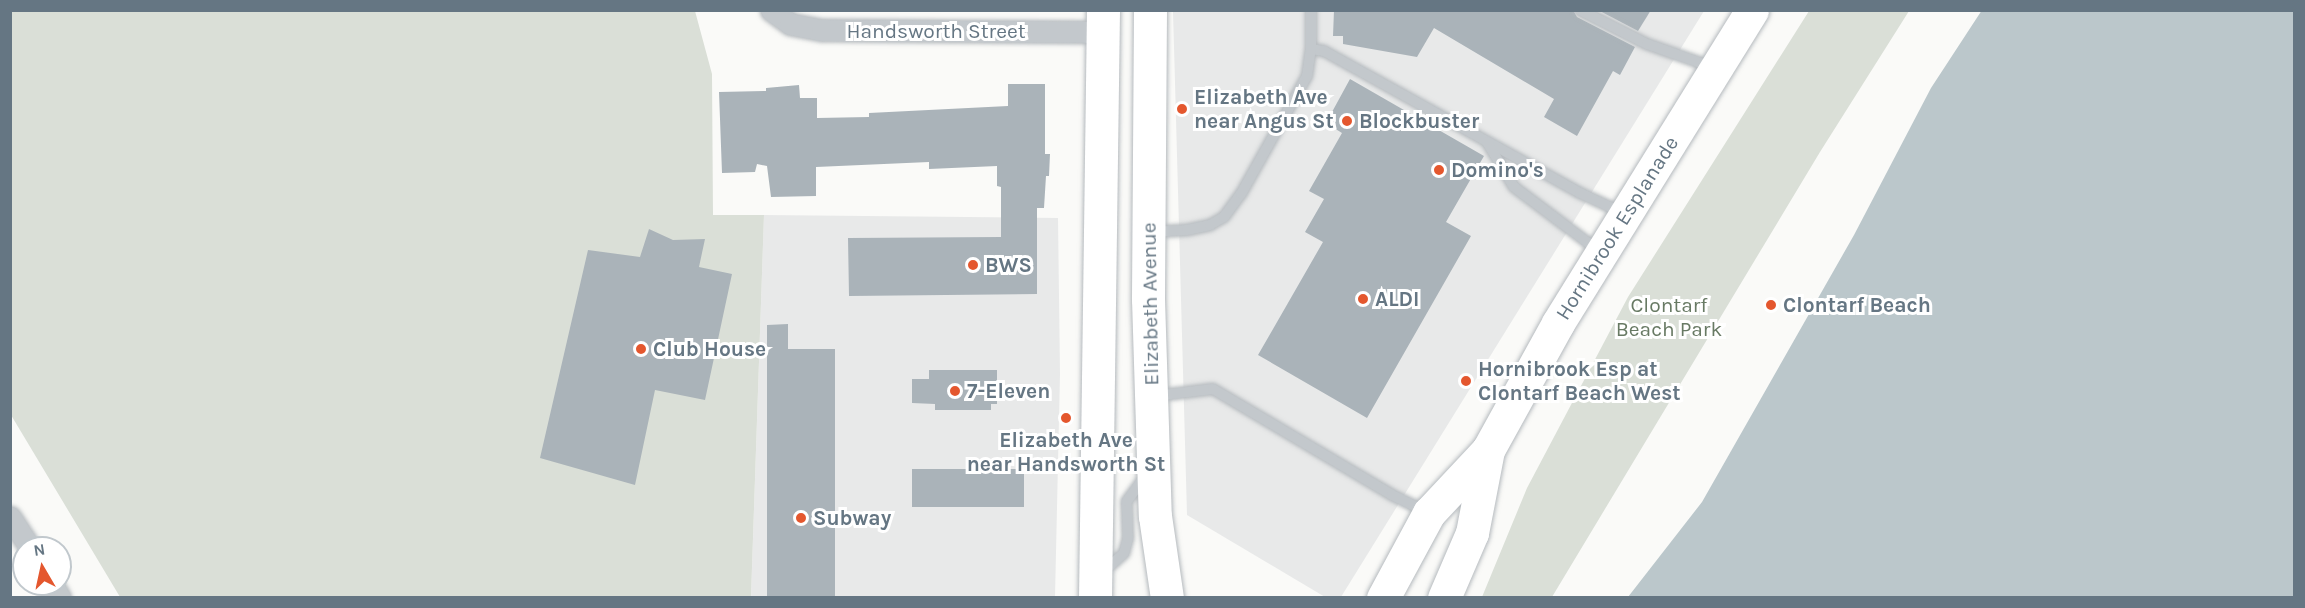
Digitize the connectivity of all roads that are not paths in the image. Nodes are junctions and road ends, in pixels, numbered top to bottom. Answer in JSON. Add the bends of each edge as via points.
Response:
{"nodes":[{"id":1,"x":1150,"y":10,"type":"edge"},
{"id":2,"x":1311,"y":10,"type":"edge"},
{"id":3,"x":1580,"y":10,"type":"edge"},
{"id":4,"x":1752,"y":10,"type":"edge"},
{"id":5,"x":772,"y":12,"type":"edge"},
{"id":6,"x":1103,"y":21,"type":"edge"},
{"id":7,"x":1311,"y":48,"type":"junction"},
{"id":8,"x":1716,"y":68,"type":"junction"},
{"id":9,"x":1487,"y":142,"type":"junction"},
{"id":10,"x":1626,"y":214,"type":"junction"},
{"id":11,"x":1148,"y":232,"type":"junction"},
{"id":12,"x":1602,"y":253,"type":"junction"},
{"id":13,"x":1152,"y":397,"type":"junction"},
{"id":14,"x":1488,"y":450,"type":"junction"},
{"id":15,"x":1154,"y":464,"type":"junction"},
{"id":16,"x":1429,"y":513,"type":"junction"},
{"id":17,"x":10,"y":517,"type":"edge"},
{"id":18,"x":22,"y":536,"type":"edge"},
{"id":19,"x":1095,"y":588,"type":"edge"},
{"id":20,"x":1167,"y":597,"type":"edge"},
{"id":21,"x":1383,"y":597,"type":"edge"},
{"id":22,"x":1444,"y":597,"type":"edge"}],
"edges":[{"from":1,"to":11,"type":"main road","name":"Elizabeth Avenue"},
{"from":2,"to":7,"type":"lane"},
{"from":3,"to":8,"type":"lane","via":[[1647,44]]},
{"from":4,"to":8,"type":"main road","name":"Hornibrook Esplanade"},
{"from":5,"to":6,"type":"street","name":"Handsworth Street","via":[[790,24],[822,30]]},
{"from":6,"to":19,"type":"main road"},
{"from":7,"to":9,"type":"lane","via":[[1324,51]]},
{"from":7,"to":11,"type":"lane","via":[[1307,76],[1224,217],[1187,230]]},
{"from":8,"to":10,"type":"main road","name":"Hornibrook Esplanade"},
{"from":9,"to":10,"type":"lane"},
{"from":9,"to":12,"type":"lane","via":[[1514,187]]},
{"from":10,"to":12,"type":"main road","name":"Hornibrook Esplanade"},
{"from":11,"to":13,"type":"main road","name":"Elizabeth Avenue"},
{"from":12,"to":14,"type":"main road","name":"Hornibrook Esplanade","via":[[1558,323]]},
{"from":13,"to":15,"type":"main road","name":"Elizabeth Avenue"},
{"from":13,"to":16,"type":"lane","via":[[1213,389]]},
{"from":14,"to":16,"type":"main road","name":"Hornibrook Esplanade"},
{"from":14,"to":22,"type":"main road","name":"Hornibrook Esplanade","via":[[1472,533]]},
{"from":15,"to":19,"type":"lane","via":[[1127,501],[1128,538],[1124,554]]},
{"from":15,"to":20,"type":"main road","name":"Elizabeth Avenue","via":[[1155,516]]},
{"from":16,"to":21,"type":"main road","name":"Hornibrook Esplanade"},
{"from":17,"to":18,"type":"street"}]}
